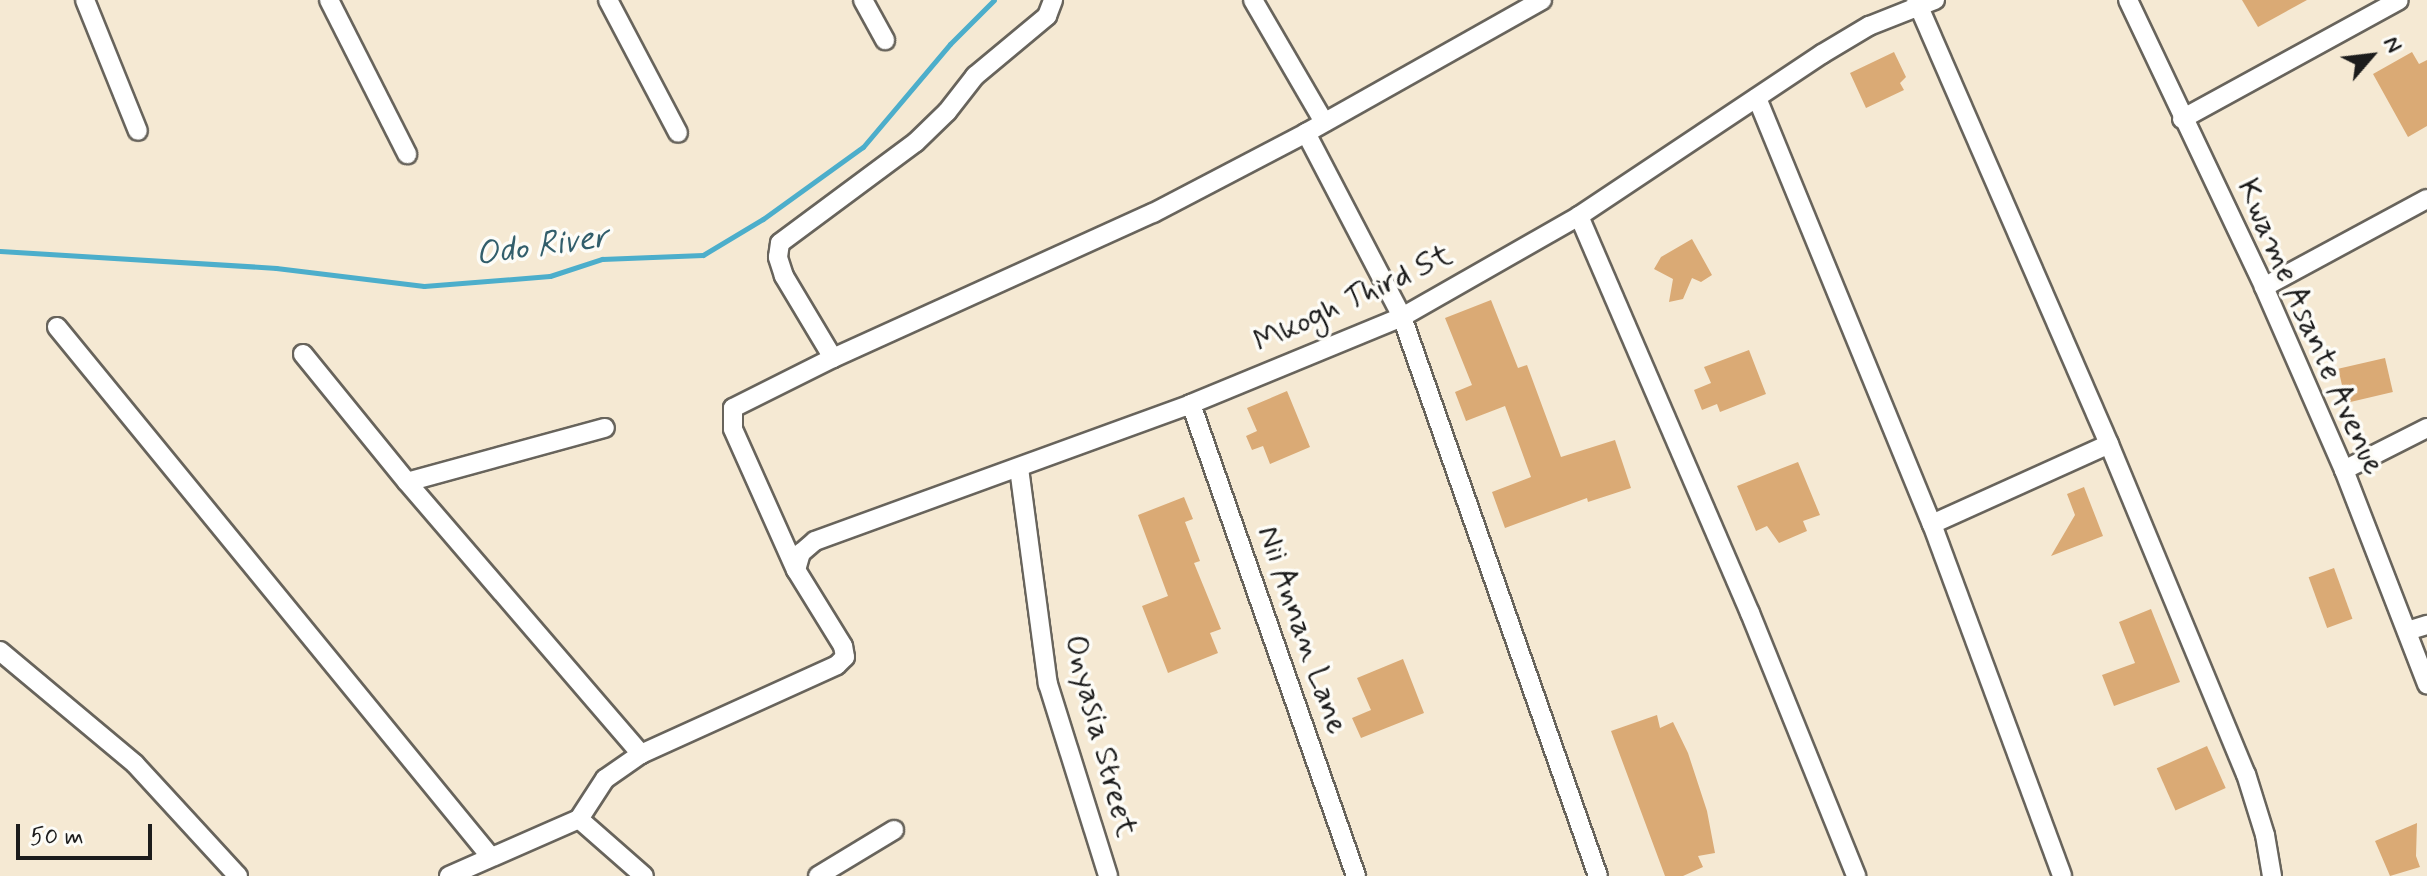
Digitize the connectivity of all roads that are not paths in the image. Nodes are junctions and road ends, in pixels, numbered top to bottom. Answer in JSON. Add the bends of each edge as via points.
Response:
{"nodes":[{"id":1,"x":85,"y":0,"type":"edge"},
{"id":2,"x":329,"y":0,"type":"edge"},
{"id":3,"x":608,"y":0,"type":"edge"},
{"id":4,"x":863,"y":0,"type":"edge"},
{"id":5,"x":1053,"y":0,"type":"edge"},
{"id":6,"x":1253,"y":0,"type":"edge"},
{"id":7,"x":1542,"y":0,"type":"edge"},
{"id":8,"x":2128,"y":0,"type":"edge"},
{"id":9,"x":2399,"y":0,"type":"edge"},
{"id":10,"x":1923,"y":2,"type":"edge"},
{"id":11,"x":885,"y":40,"type":"dead end"},
{"id":12,"x":1757,"y":98,"type":"junction"},
{"id":13,"x":2182,"y":119,"type":"junction"},
{"id":14,"x":1324,"y":122,"type":"junction"},
{"id":15,"x":138,"y":131,"type":"dead end"},
{"id":16,"x":678,"y":133,"type":"dead end"},
{"id":17,"x":1306,"y":133,"type":"junction"},
{"id":18,"x":407,"y":154,"type":"dead end"},
{"id":19,"x":2427,"y":199,"type":"edge"},
{"id":20,"x":1579,"y":216,"type":"junction"},
{"id":21,"x":2264,"y":287,"type":"junction"},
{"id":22,"x":1402,"y":317,"type":"junction"},
{"id":23,"x":57,"y":327,"type":"dead end"},
{"id":24,"x":303,"y":354,"type":"dead end"},
{"id":25,"x":833,"y":358,"type":"junction"},
{"id":26,"x":1191,"y":404,"type":"junction"},
{"id":27,"x":605,"y":428,"type":"dead end"},
{"id":28,"x":2427,"y":428,"type":"edge"},
{"id":29,"x":2109,"y":444,"type":"junction"},
{"id":30,"x":1019,"y":468,"type":"junction"},
{"id":31,"x":2344,"y":470,"type":"junction"},
{"id":32,"x":407,"y":482,"type":"junction"},
{"id":33,"x":1932,"y":524,"type":"junction"},
{"id":34,"x":798,"y":561,"type":"junction"},
{"id":35,"x":2427,"y":625,"type":"edge"},
{"id":36,"x":2407,"y":631,"type":"junction"},
{"id":37,"x":0,"y":651,"type":"edge"},
{"id":38,"x":2427,"y":684,"type":"edge"},
{"id":39,"x":641,"y":754,"type":"junction"},
{"id":40,"x":579,"y":819,"type":"junction"},
{"id":41,"x":894,"y":830,"type":"dead end"},
{"id":42,"x":490,"y":856,"type":"junction"},
{"id":43,"x":238,"y":876,"type":"edge"},
{"id":44,"x":449,"y":876,"type":"edge"},
{"id":45,"x":644,"y":876,"type":"edge"},
{"id":46,"x":818,"y":876,"type":"edge"},
{"id":47,"x":1108,"y":876,"type":"edge"},
{"id":48,"x":1356,"y":876,"type":"edge"},
{"id":49,"x":1598,"y":876,"type":"edge"},
{"id":50,"x":1856,"y":876,"type":"edge"},
{"id":51,"x":2062,"y":876,"type":"edge"},
{"id":52,"x":2272,"y":876,"type":"edge"}],
"edges":[{"from":1,"to":15,"type":"street"},
{"from":2,"to":18,"type":"street"},
{"from":3,"to":16,"type":"street"},
{"from":4,"to":11,"type":"street"},
{"from":5,"to":25,"type":"street","via":[[1047,16],[975,76],[916,142],[780,243],[784,276]]},
{"from":6,"to":14,"type":"street"},
{"from":7,"to":14,"type":"street"},
{"from":8,"to":13,"type":"street","name":"Kwame Asante Avenue"},
{"from":9,"to":13,"type":"street"},
{"from":10,"to":12,"type":"street","name":"Mkogh Third St","via":[[1869,26]]},
{"from":10,"to":29,"type":"street"},
{"from":12,"to":20,"type":"street","name":"Mkogh Third St"},
{"from":12,"to":33,"type":"street"},
{"from":13,"to":21,"type":"street","name":"Kwame Asante Avenue"},
{"from":14,"to":17,"type":"street"},
{"from":17,"to":22,"type":"street"},
{"from":17,"to":25,"type":"street","via":[[1153,213]]},
{"from":19,"to":21,"type":"street"},
{"from":20,"to":22,"type":"street","name":"Mkogh Third St"},
{"from":20,"to":50,"type":"street","via":[[1750,613]]},
{"from":21,"to":31,"type":"street","name":"Kwame Asante Avenue"},
{"from":22,"to":26,"type":"street","name":"Mkogh Third St"},
{"from":22,"to":49,"type":"street"},
{"from":23,"to":42,"type":"street"},
{"from":24,"to":32,"type":"street"},
{"from":25,"to":34,"type":"street","via":[[733,408],[730,419]]},
{"from":26,"to":30,"type":"street","name":"Mkogh Third St"},
{"from":26,"to":48,"type":"street","name":"Nii Annan Lane"},
{"from":27,"to":32,"type":"street"},
{"from":28,"to":31,"type":"street"},
{"from":29,"to":33,"type":"street"},
{"from":29,"to":52,"type":"street","via":[[2246,774]]},
{"from":30,"to":34,"type":"street","name":"Mkogh Third St","via":[[815,541]]},
{"from":30,"to":47,"type":"street","name":"Onyasia Street","via":[[1048,684]]},
{"from":31,"to":36,"type":"street","name":"Kwame Asante Avenue"},
{"from":32,"to":39,"type":"street"},
{"from":33,"to":51,"type":"street"},
{"from":34,"to":39,"type":"street","via":[[845,657]]},
{"from":35,"to":36,"type":"street"},
{"from":36,"to":38,"type":"street","name":"Kwame Asante Avenue"},
{"from":37,"to":43,"type":"street","via":[[135,764]]},
{"from":39,"to":40,"type":"street","via":[[605,779]]},
{"from":40,"to":42,"type":"street"},
{"from":40,"to":45,"type":"street"},
{"from":41,"to":46,"type":"street"},
{"from":42,"to":44,"type":"street"}]}
